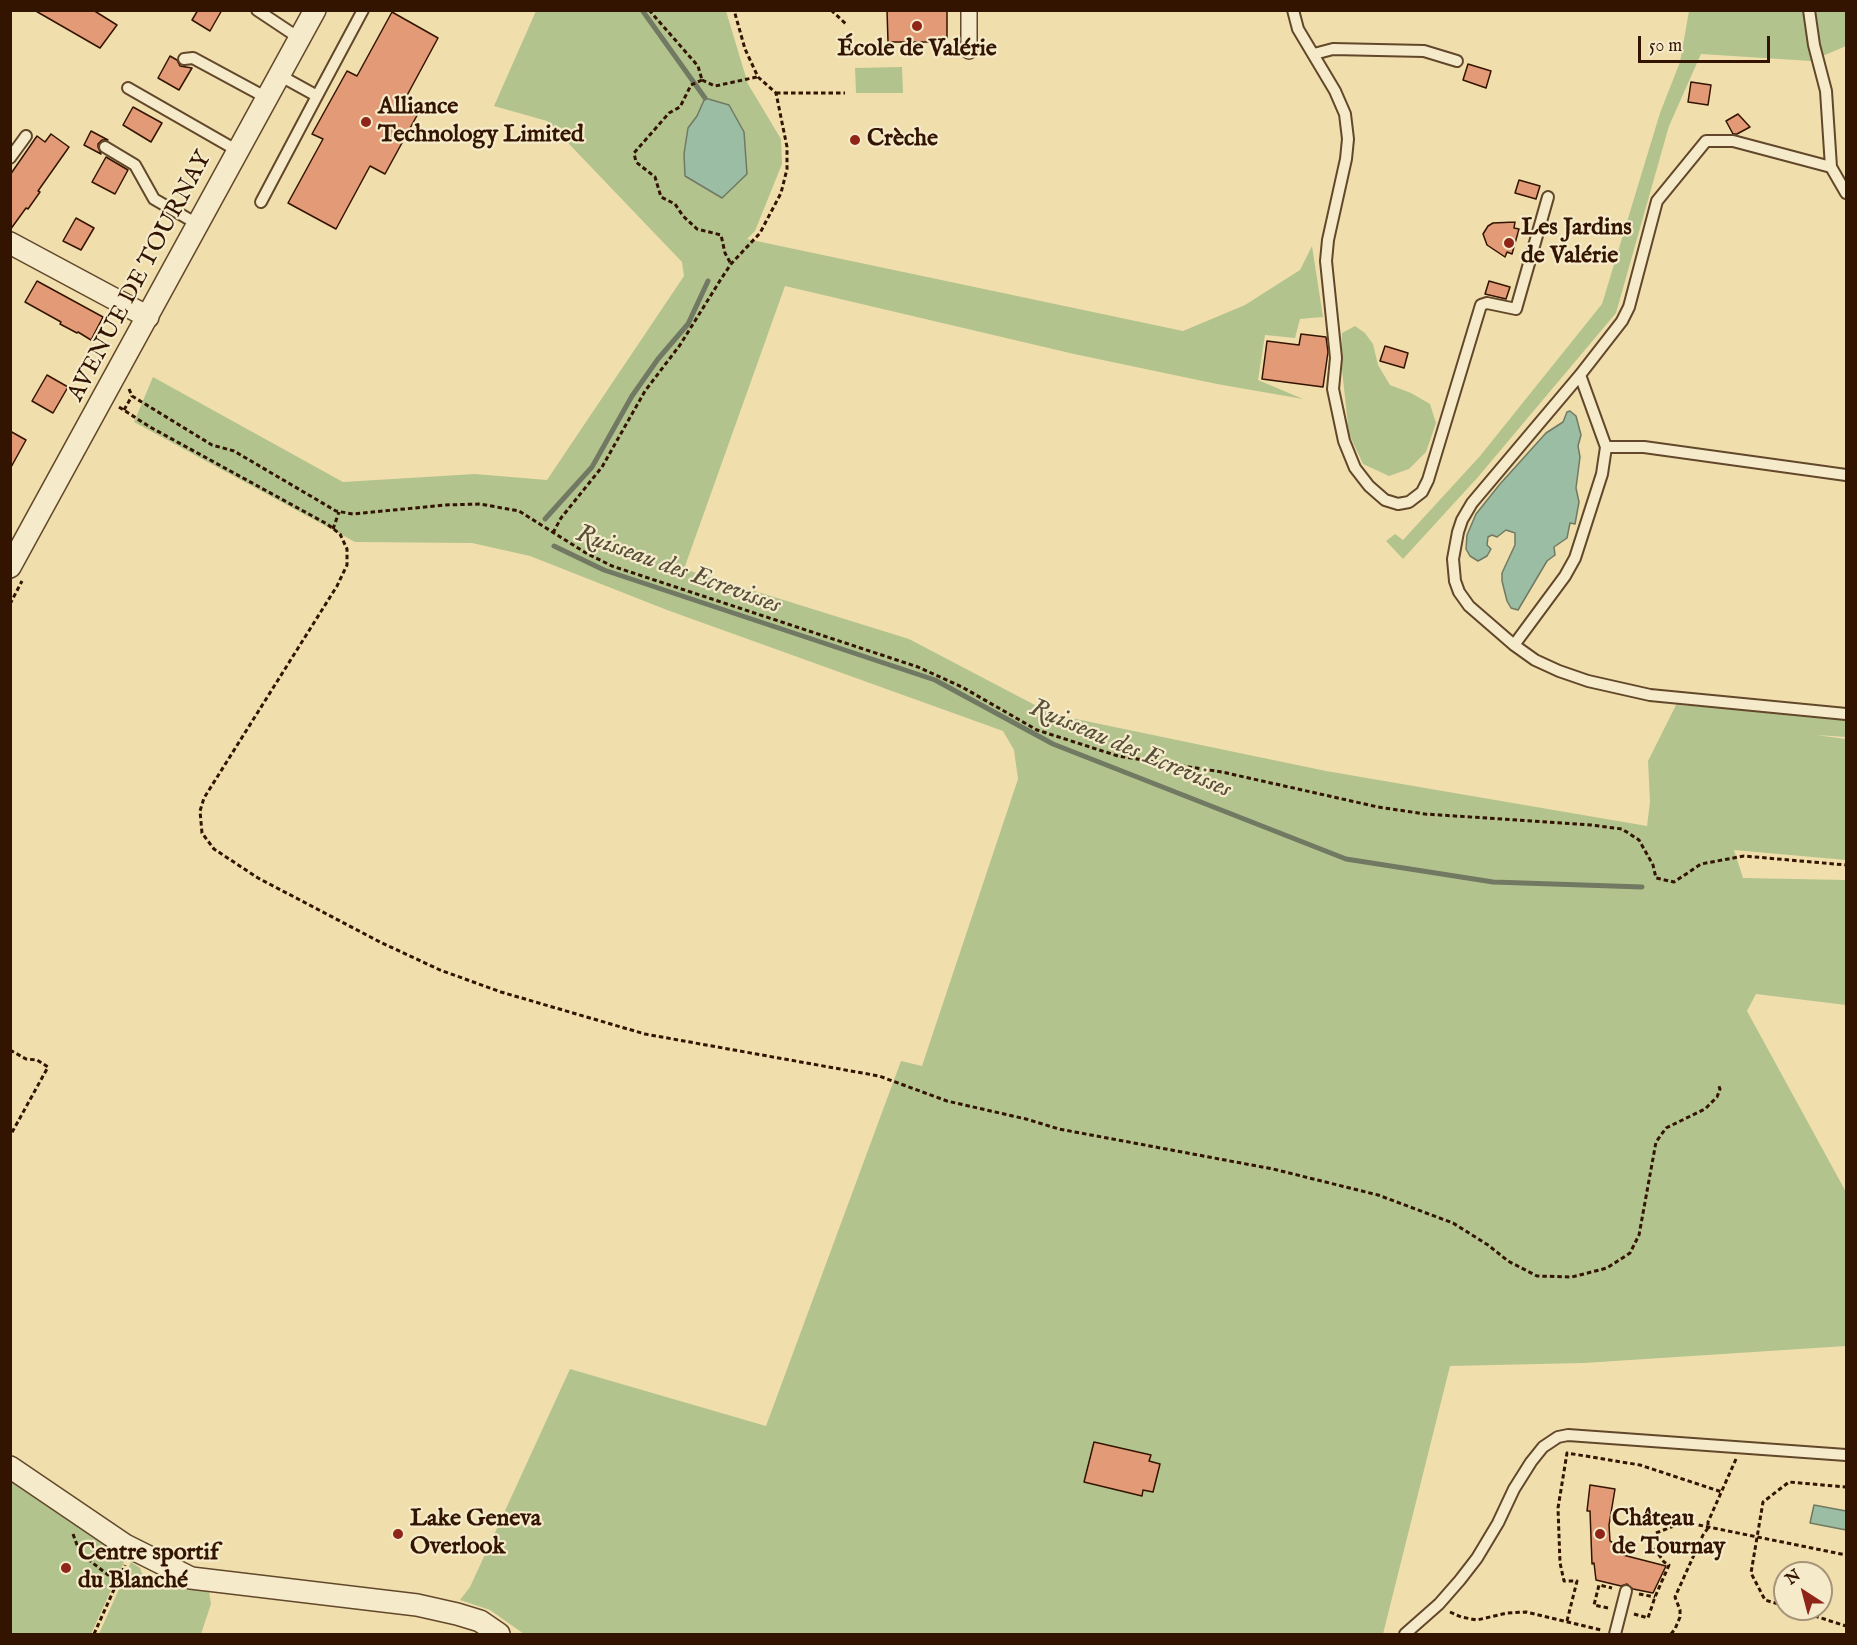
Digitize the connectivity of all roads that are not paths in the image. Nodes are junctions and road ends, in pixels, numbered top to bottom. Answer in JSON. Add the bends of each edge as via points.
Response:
{"nodes":[{"id":1,"x":257,"y":10,"type":"edge"},
{"id":2,"x":315,"y":10,"type":"edge"},
{"id":3,"x":363,"y":10,"type":"edge"},
{"id":4,"x":969,"y":10,"type":"edge"},
{"id":5,"x":1293,"y":10,"type":"edge"},
{"id":6,"x":1809,"y":10,"type":"edge"},
{"id":7,"x":299,"y":38,"type":"junction"},
{"id":8,"x":969,"y":51,"type":"dead end"},
{"id":9,"x":1314,"y":54,"type":"junction"},
{"id":10,"x":184,"y":59,"type":"dead end"},
{"id":11,"x":1457,"y":61,"type":"dead end"},
{"id":12,"x":279,"y":75,"type":"junction"},
{"id":13,"x":128,"y":88,"type":"dead end"},
{"id":14,"x":317,"y":96,"type":"junction"},
{"id":15,"x":267,"y":98,"type":"junction"},
{"id":16,"x":26,"y":136,"type":"dead end"},
{"id":17,"x":105,"y":147,"type":"dead end"},
{"id":18,"x":238,"y":151,"type":"junction"},
{"id":19,"x":10,"y":158,"type":"edge"},
{"id":20,"x":1831,"y":167,"type":"junction"},
{"id":21,"x":1846,"y":193,"type":"edge"},
{"id":22,"x":1548,"y":196,"type":"dead end"},
{"id":23,"x":261,"y":202,"type":"dead end"},
{"id":24,"x":199,"y":225,"type":"junction"},
{"id":25,"x":10,"y":243,"type":"edge"},
{"id":26,"x":148,"y":317,"type":"junction"},
{"id":27,"x":1580,"y":375,"type":"junction"},
{"id":28,"x":1606,"y":447,"type":"junction"},
{"id":29,"x":1846,"y":475,"type":"edge"},
{"id":30,"x":11,"y":566,"type":"edge"},
{"id":31,"x":1514,"y":645,"type":"junction"},
{"id":32,"x":1846,"y":714,"type":"edge"},
{"id":33,"x":1846,"y":1455,"type":"edge"},
{"id":34,"x":10,"y":1467,"type":"edge"},
{"id":35,"x":1626,"y":1591,"type":"dead end"},
{"id":36,"x":1612,"y":1634,"type":"edge"},
{"id":37,"x":499,"y":1635,"type":"edge"},
{"id":38,"x":1406,"y":1635,"type":"edge"}],
"edges":[{"from":1,"to":7,"type":"lane"},
{"from":2,"to":7,"type":"street","name":"AVENUE DE TOURNAY"},
{"from":3,"to":14,"type":"lane"},
{"from":4,"to":8,"type":"street"},
{"from":5,"to":9,"type":"lane","via":[[1298,28]]},
{"from":6,"to":20,"type":"lane","via":[[1826,91]]},
{"from":7,"to":12,"type":"street","name":"AVENUE DE TOURNAY"},
{"from":9,"to":11,"type":"lane","via":[[1333,49],[1424,51]]},
{"from":9,"to":22,"type":"lane","via":[[1346,114],[1348,139],[1326,261],[1336,358],[1333,390],[1344,441],[1355,468],[1385,500],[1409,502],[1422,492],[1481,305],[1516,309]]},
{"from":10,"to":15,"type":"lane","via":[[194,58]]},
{"from":12,"to":14,"type":"lane"},
{"from":12,"to":15,"type":"street","name":"AVENUE DE TOURNAY"},
{"from":13,"to":18,"type":"lane"},
{"from":14,"to":23,"type":"lane"},
{"from":15,"to":18,"type":"street","name":"AVENUE DE TOURNAY"},
{"from":16,"to":19,"type":"lane"},
{"from":17,"to":24,"type":"lane","via":[[135,165],[154,200]]},
{"from":18,"to":24,"type":"street","name":"AVENUE DE TOURNAY"},
{"from":20,"to":21,"type":"lane"},
{"from":20,"to":27,"type":"lane","via":[[1733,141],[1706,141],[1660,196],[1626,314]]},
{"from":24,"to":26,"type":"street","name":"AVENUE DE TOURNAY"},
{"from":25,"to":26,"type":"street"},
{"from":26,"to":30,"type":"street","name":"AVENUE DE TOURNAY"},
{"from":27,"to":28,"type":"lane"},
{"from":27,"to":31,"type":"lane","via":[[1482,490],[1458,532],[1453,559],[1459,592]]},
{"from":28,"to":29,"type":"lane","via":[[1644,447]]},
{"from":28,"to":31,"type":"lane","via":[[1602,474],[1575,558]]},
{"from":31,"to":32,"type":"lane","via":[[1559,671],[1638,693]]},
{"from":33,"to":38,"type":"lane","via":[[1558,1437],[1531,1462],[1478,1558],[1439,1605]]},
{"from":34,"to":37,"type":"street","via":[[132,1548],[191,1578],[417,1605],[480,1622]]},
{"from":35,"to":36,"type":"lane"}]}
